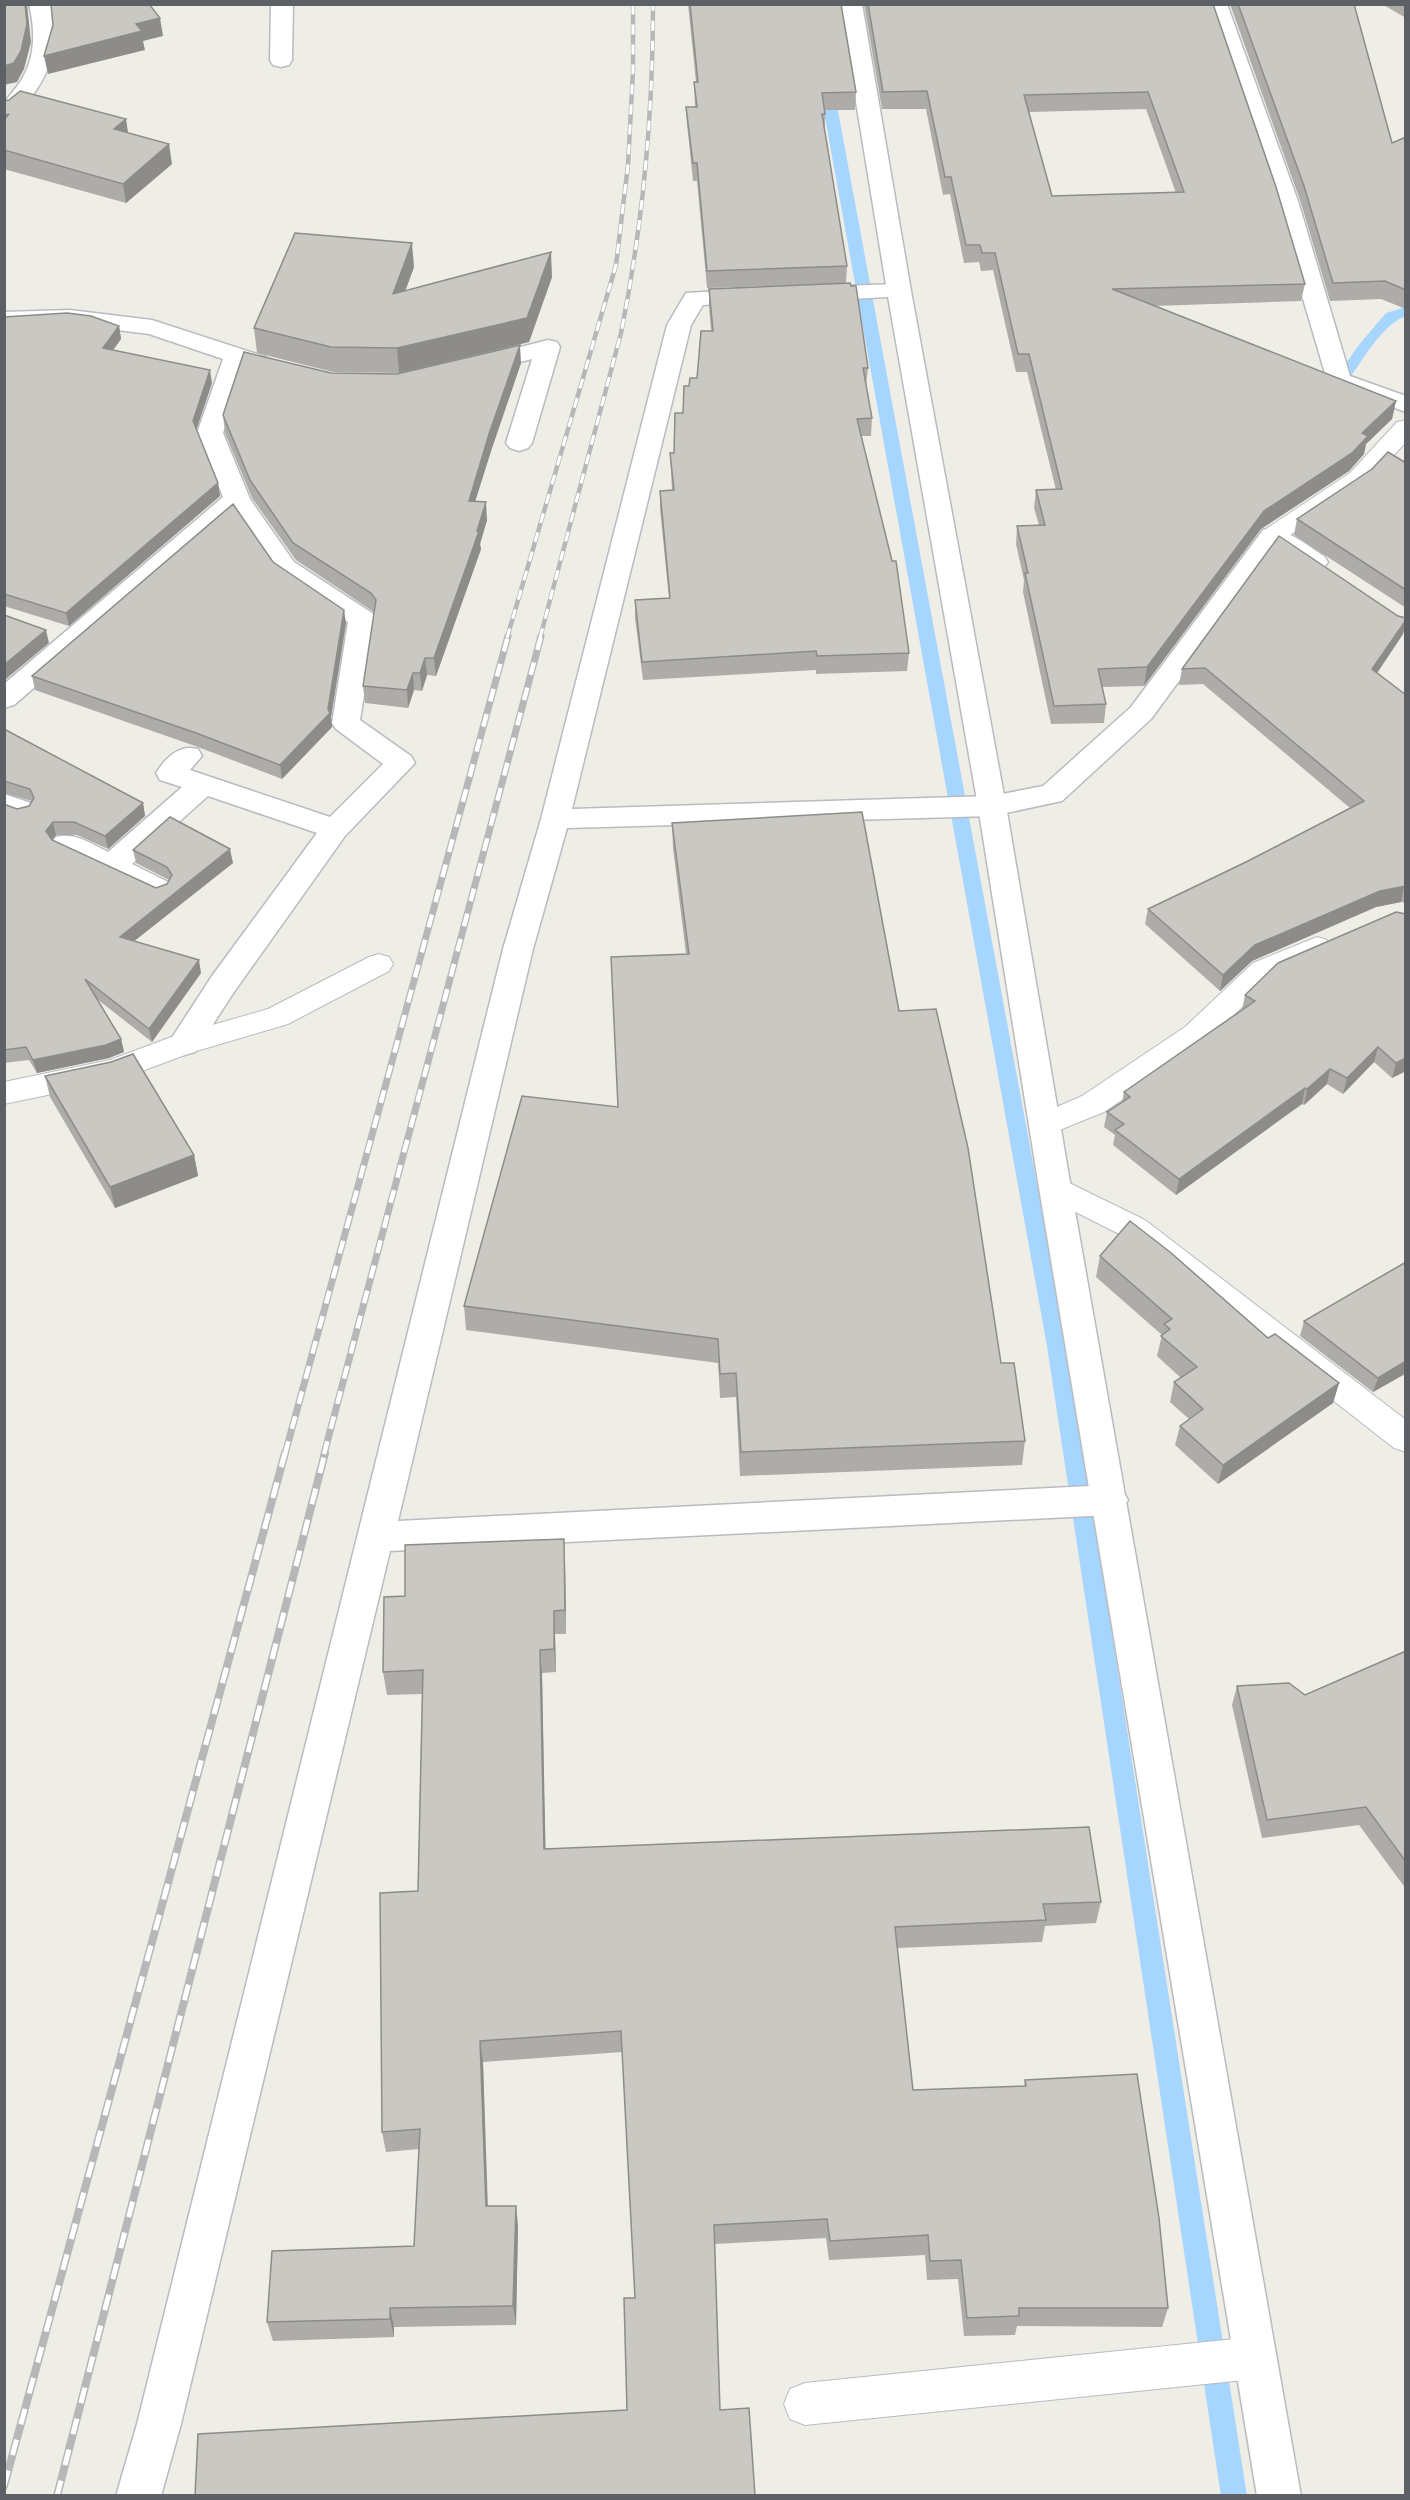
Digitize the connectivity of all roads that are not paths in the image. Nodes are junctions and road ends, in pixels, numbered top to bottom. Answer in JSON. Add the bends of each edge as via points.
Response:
{"nodes":[{"id":1,"x":40,"y":4,"type":"edge"},
{"id":2,"x":282,"y":4,"type":"edge"},
{"id":3,"x":851,"y":4,"type":"edge"},
{"id":4,"x":1216,"y":4,"type":"edge"},
{"id":5,"x":281,"y":60,"type":"dead end"},
{"id":6,"x":4,"y":114,"type":"edge"},
{"id":7,"x":899,"y":291,"type":"junction"},
{"id":8,"x":4,"y":319,"type":"edge"},
{"id":9,"x":236,"y":357,"type":"junction"},
{"id":10,"x":279,"y":368,"type":"edge"},
{"id":11,"x":455,"y":370,"type":"edge"},
{"id":12,"x":1406,"y":405,"type":"edge"},
{"id":13,"x":1406,"y":427,"type":"edge"},
{"id":14,"x":519,"y":443,"type":"dead end"},
{"id":15,"x":237,"y":499,"type":"junction"},
{"id":16,"x":1272,"y":536,"type":"junction"},
{"id":17,"x":1339,"y":578,"type":"edge"},
{"id":18,"x":44,"y":629,"type":"edge"},
{"id":19,"x":74,"y":640,"type":"junction"},
{"id":20,"x":4,"y":699,"type":"edge"},
{"id":21,"x":188,"y":756,"type":"dead end"},
{"id":22,"x":203,"y":785,"type":"junction"},
{"id":23,"x":992,"y":806,"type":"junction"},
{"id":24,"x":555,"y":819,"type":"junction"},
{"id":25,"x":335,"y":829,"type":"junction"},
{"id":26,"x":66,"y":844,"type":"edge"},
{"id":27,"x":111,"y":866,"type":"junction"},
{"id":28,"x":158,"y":889,"type":"edge"},
{"id":29,"x":1346,"y":934,"type":"edge"},
{"id":30,"x":379,"y":964,"type":"dead end"},
{"id":31,"x":184,"y":1044,"type":"junction"},
{"id":32,"x":4,"y":1092,"type":"edge"},
{"id":33,"x":1046,"y":1125,"type":"junction"},
{"id":34,"x":1055,"y":1188,"type":"junction"},
{"id":35,"x":1406,"y":1439,"type":"edge"},
{"id":36,"x":1110,"y":1500,"type":"junction"},
{"id":37,"x":376,"y":1538,"type":"junction"},
{"id":38,"x":1254,"y":2358,"type":"junction"},
{"id":39,"x":805,"y":2404,"type":"dead end"},
{"id":40,"x":138,"y":2496,"type":"edge"},
{"id":41,"x":1279,"y":2496,"type":"edge"}],
"edges":[{"from":1,"to":6,"type":"street","via":[[45,22],[43,60],[27,91]]},
{"from":2,"to":5,"type":"street"},
{"from":3,"to":7,"type":"street"},
{"from":4,"to":12,"type":"street","via":[[1287,204],[1339,380]]},
{"from":7,"to":23,"type":"street"},
{"from":7,"to":24,"type":"street","via":[[695,298],[679,326]]},
{"from":8,"to":9,"type":"street","via":[[70,317],[152,327]]},
{"from":9,"to":10,"type":"street"},
{"from":9,"to":15,"type":"street","via":[[210,433]]},
{"from":11,"to":14,"type":"street","via":[[548,347]]},
{"from":13,"to":16,"type":"lane","via":[[1359,478]]},
{"from":15,"to":19,"type":"street"},
{"from":15,"to":25,"type":"street","via":[[285,568],[362,619],[346,723],[400,763]]},
{"from":16,"to":17,"type":"street"},
{"from":16,"to":23,"type":"street","via":[[1141,713],[1052,794]]},
{"from":18,"to":19,"type":"street"},
{"from":19,"to":20,"type":"street"},
{"from":21,"to":22,"type":"street","via":[[170,773]]},
{"from":22,"to":25,"type":"street"},
{"from":22,"to":27,"type":"street"},
{"from":23,"to":24,"type":"street"},
{"from":23,"to":33,"type":"street"},
{"from":24,"to":37,"type":"street","via":[[518,949]]},
{"from":25,"to":31,"type":"street"},
{"from":26,"to":27,"type":"street"},
{"from":27,"to":28,"type":"street"},
{"from":29,"to":33,"type":"lane","via":[[1263,970],[1195,1035],[1093,1104]]},
{"from":30,"to":31,"type":"lane","via":[[278,1017]]},
{"from":31,"to":32,"type":"lane","via":[[115,1070]]},
{"from":33,"to":34,"type":"street"},
{"from":34,"to":35,"type":"lane","via":[[1134,1228]]},
{"from":34,"to":36,"type":"street"},
{"from":36,"to":37,"type":"street"},
{"from":36,"to":38,"type":"street"},
{"from":37,"to":40,"type":"street","via":[[159,2424]]},
{"from":38,"to":39,"type":"lane"},
{"from":38,"to":41,"type":"street"}]}
